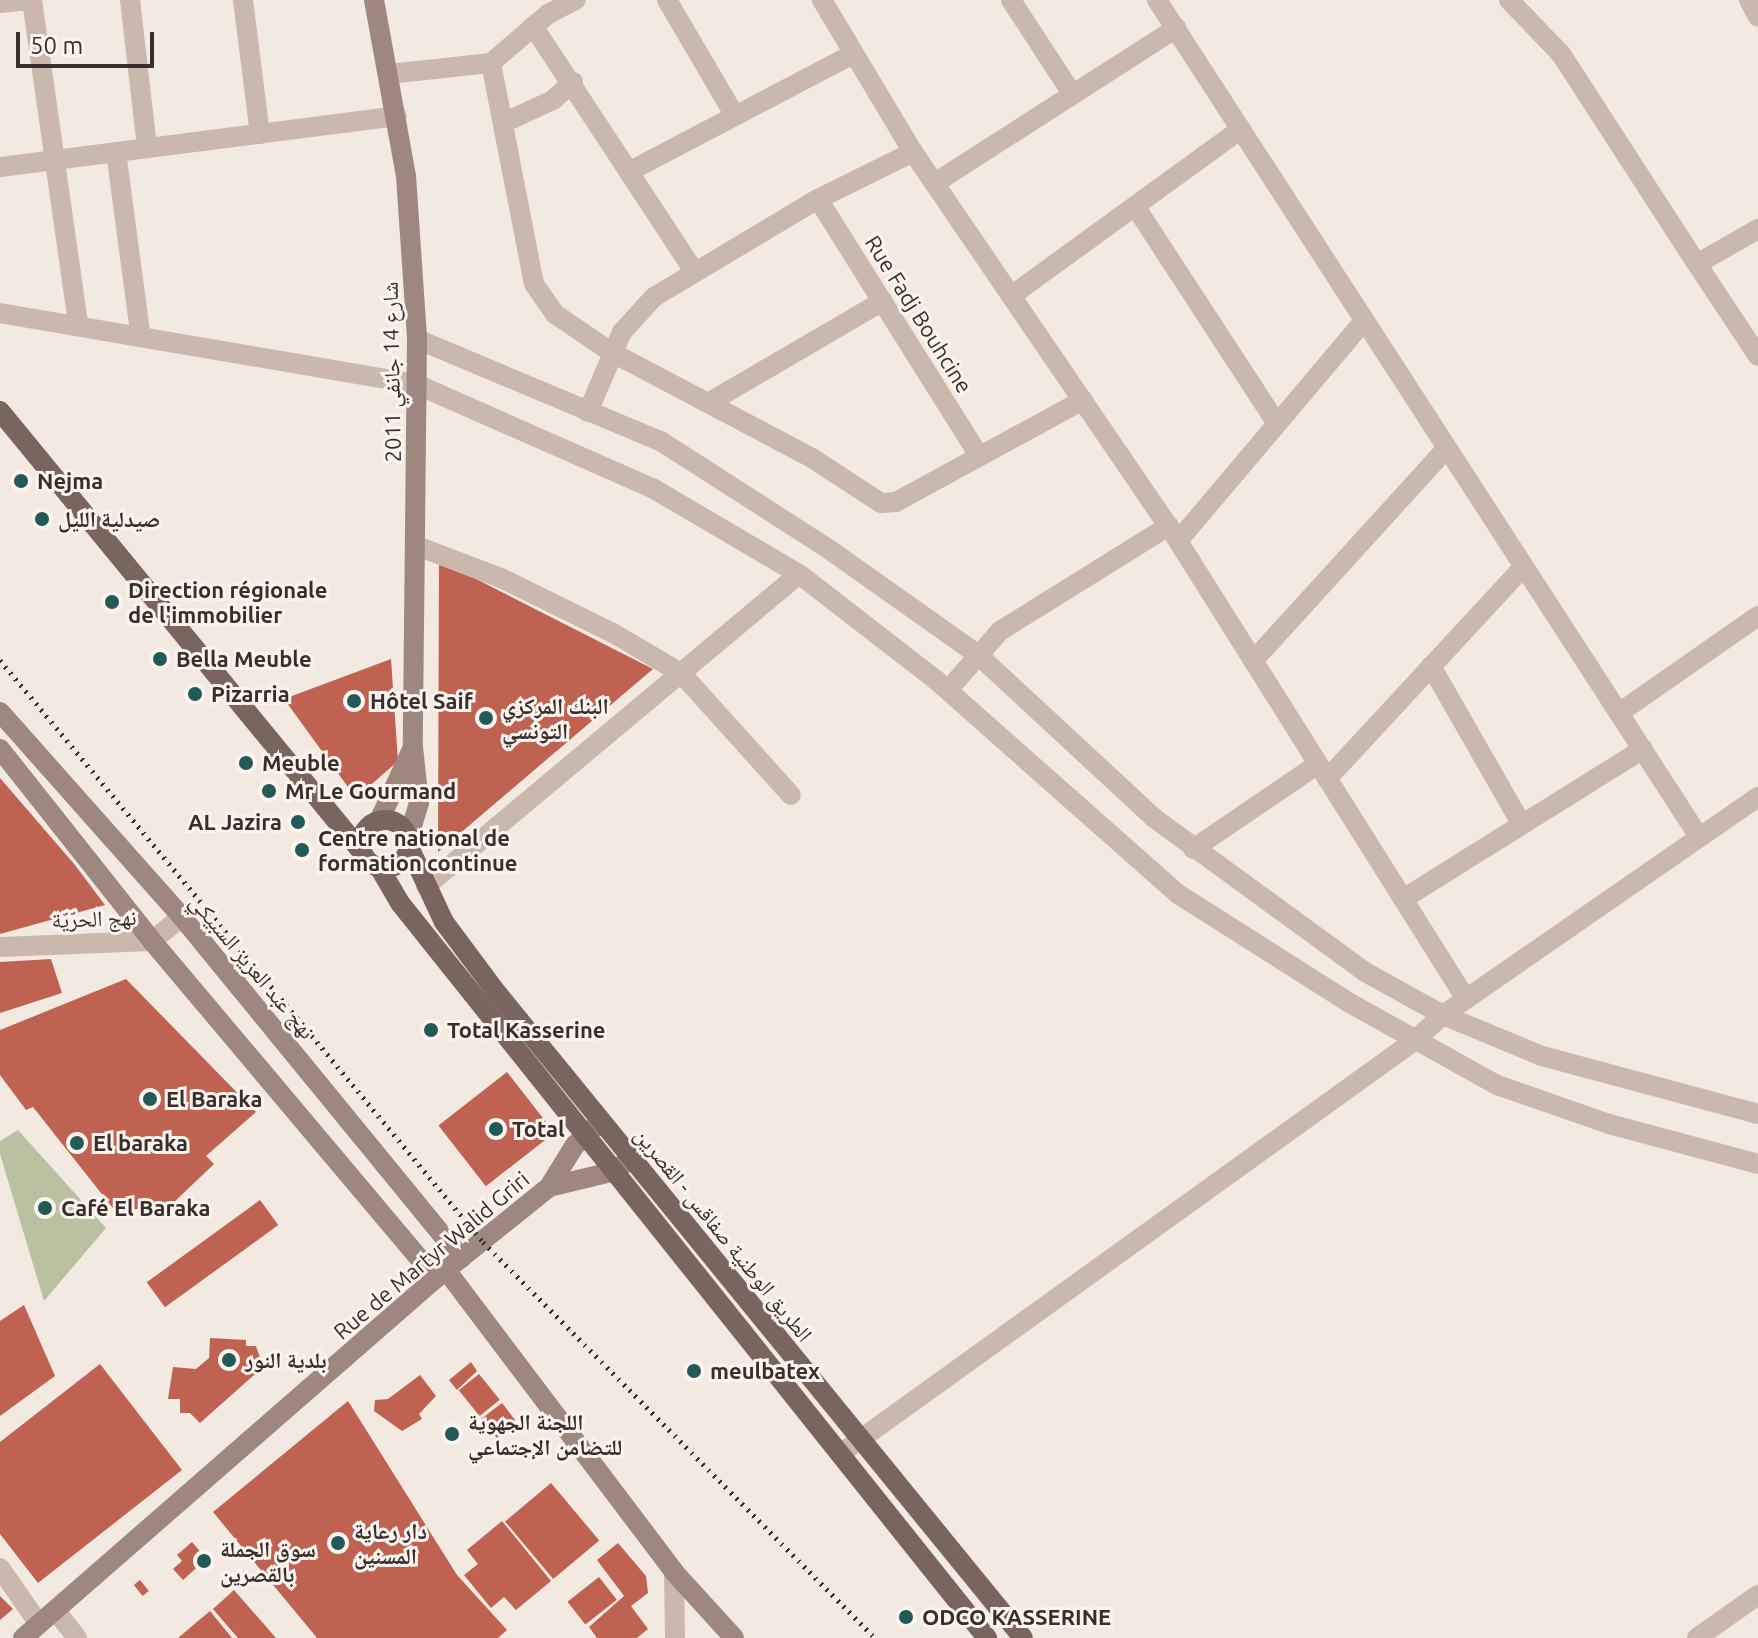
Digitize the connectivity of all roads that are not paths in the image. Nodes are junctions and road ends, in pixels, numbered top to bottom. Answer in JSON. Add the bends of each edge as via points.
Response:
{"nodes":[{"id":1,"x":32,"y":0,"type":"edge"},
{"id":2,"x":130,"y":0,"type":"edge"},
{"id":3,"x":243,"y":0,"type":"edge"},
{"id":4,"x":374,"y":0,"type":"edge"},
{"id":5,"x":576,"y":0,"type":"edge"},
{"id":6,"x":667,"y":0,"type":"edge"},
{"id":7,"x":822,"y":0,"type":"edge"},
{"id":8,"x":1011,"y":0,"type":"edge"},
{"id":9,"x":1157,"y":0,"type":"edge"},
{"id":10,"x":1509,"y":0,"type":"edge"},
{"id":11,"x":1749,"y":0,"type":"edge"},
{"id":12,"x":0,"y":3,"type":"edge"},
{"id":13,"x":1758,"y":17,"type":"edge"},
{"id":14,"x":533,"y":26,"type":"junction"},
{"id":15,"x":1176,"y":28,"type":"junction"},
{"id":16,"x":853,"y":54,"type":"junction"},
{"id":17,"x":491,"y":63,"type":"junction"},
{"id":18,"x":389,"y":74,"type":"junction"},
{"id":19,"x":573,"y":82,"type":"junction"},
{"id":20,"x":1073,"y":95,"type":"junction"},
{"id":21,"x":397,"y":116,"type":"junction"},
{"id":22,"x":735,"y":116,"type":"junction"},
{"id":23,"x":503,"y":123,"type":"junction"},
{"id":24,"x":1241,"y":129,"type":"junction"},
{"id":25,"x":260,"y":134,"type":"junction"},
{"id":26,"x":147,"y":148,"type":"junction"},
{"id":27,"x":116,"y":152,"type":"junction"},
{"id":28,"x":913,"y":152,"type":"junction"},
{"id":29,"x":55,"y":160,"type":"junction"},
{"id":30,"x":0,"y":167,"type":"edge"},
{"id":31,"x":632,"y":170,"type":"junction"},
{"id":32,"x":935,"y":183,"type":"junction"},
{"id":33,"x":818,"y":199,"type":"junction"},
{"id":34,"x":1135,"y":206,"type":"junction"},
{"id":35,"x":1758,"y":229,"type":"edge"},
{"id":36,"x":1697,"y":264,"type":"junction"},
{"id":37,"x":693,"y":270,"type":"junction"},
{"id":38,"x":1011,"y":296,"type":"junction"},
{"id":39,"x":883,"y":301,"type":"junction"},
{"id":40,"x":0,"y":313,"type":"edge"},
{"id":41,"x":1365,"y":320,"type":"junction"},
{"id":42,"x":78,"y":324,"type":"junction"},
{"id":43,"x":140,"y":333,"type":"junction"},
{"id":44,"x":417,"y":339,"type":"junction"},
{"id":45,"x":611,"y":352,"type":"junction"},
{"id":46,"x":1758,"y":356,"type":"edge"},
{"id":47,"x":416,"y":384,"type":"junction"},
{"id":48,"x":1083,"y":400,"type":"junction"},
{"id":49,"x":710,"y":402,"type":"junction"},
{"id":50,"x":0,"y":411,"type":"edge"},
{"id":51,"x":588,"y":412,"type":"junction"},
{"id":52,"x":1277,"y":424,"type":"junction"},
{"id":53,"x":1447,"y":448,"type":"junction"},
{"id":54,"x":978,"y":454,"type":"junction"},
{"id":55,"x":1173,"y":534,"type":"junction"},
{"id":56,"x":417,"y":546,"type":"junction"},
{"id":57,"x":1524,"y":566,"type":"junction"},
{"id":58,"x":799,"y":574,"type":"junction"},
{"id":59,"x":1758,"y":616,"type":"edge"},
{"id":60,"x":977,"y":654,"type":"junction"},
{"id":61,"x":1253,"y":661,"type":"junction"},
{"id":62,"x":1431,"y":666,"type":"junction"},
{"id":63,"x":681,"y":673,"type":"junction"},
{"id":64,"x":948,"y":690,"type":"junction"},
{"id":65,"x":0,"y":712,"type":"edge"},
{"id":66,"x":1619,"y":713,"type":"junction"},
{"id":67,"x":413,"y":747,"type":"junction"},
{"id":68,"x":1643,"y":749,"type":"junction"},
{"id":69,"x":3,"y":757,"type":"edge"},
{"id":70,"x":1323,"y":771,"type":"junction"},
{"id":71,"x":791,"y":795,"type":"dead end"},
{"id":72,"x":318,"y":796,"type":"junction"},
{"id":73,"x":1758,"y":797,"type":"edge"},
{"id":74,"x":375,"y":822,"type":"junction"},
{"id":75,"x":1522,"y":825,"type":"junction"},
{"id":76,"x":1699,"y":837,"type":"junction"},
{"id":77,"x":408,"y":844,"type":"junction"},
{"id":78,"x":1193,"y":849,"type":"junction"},
{"id":79,"x":362,"y":852,"type":"junction"},
{"id":80,"x":379,"y":867,"type":"junction"},
{"id":81,"x":426,"y":886,"type":"junction"},
{"id":82,"x":1403,"y":899,"type":"junction"},
{"id":83,"x":182,"y":917,"type":"junction"},
{"id":84,"x":152,"y":941,"type":"junction"},
{"id":85,"x":0,"y":947,"type":"edge"},
{"id":86,"x":1466,"y":999,"type":"junction"},
{"id":87,"x":1443,"y":1015,"type":"junction"},
{"id":88,"x":1414,"y":1041,"type":"junction"},
{"id":89,"x":1758,"y":1114,"type":"edge"},
{"id":90,"x":593,"y":1128,"type":"junction"},
{"id":91,"x":631,"y":1158,"type":"junction"},
{"id":92,"x":1758,"y":1164,"type":"edge"},
{"id":93,"x":615,"y":1171,"type":"junction"},
{"id":94,"x":549,"y":1187,"type":"junction"},
{"id":95,"x":448,"y":1269,"type":"junction"},
{"id":96,"x":863,"y":1439,"type":"junction"},
{"id":97,"x":840,"y":1454,"type":"junction"},
{"id":98,"x":0,"y":1568,"type":"edge"},
{"id":99,"x":674,"y":1572,"type":"junction"},
{"id":100,"x":1758,"y":1595,"type":"edge"},
{"id":101,"x":48,"y":1618,"type":"junction"},
{"id":102,"x":670,"y":1635,"type":"edge"},
{"id":103,"x":23,"y":1638,"type":"edge"},
{"id":104,"x":77,"y":1638,"type":"edge"},
{"id":105,"x":734,"y":1638,"type":"edge"},
{"id":106,"x":987,"y":1638,"type":"edge"},
{"id":107,"x":1023,"y":1638,"type":"edge"},
{"id":108,"x":1697,"y":1638,"type":"edge"}],
"edges":[{"from":1,"to":12,"type":"street"},
{"from":1,"to":29,"type":"street"},
{"from":2,"to":26,"type":"street"},
{"from":3,"to":25,"type":"street"},
{"from":4,"to":18,"type":"street","name":"شارع 14 جانفي 2011"},
{"from":5,"to":14,"type":"street"},
{"from":6,"to":22,"type":"street"},
{"from":7,"to":16,"type":"street"},
{"from":8,"to":20,"type":"street"},
{"from":9,"to":15,"type":"street"},
{"from":10,"to":36,"type":"street","via":[[1561,54]]},
{"from":11,"to":13,"type":"street"},
{"from":14,"to":17,"type":"street"},
{"from":14,"to":19,"type":"street"},
{"from":15,"to":20,"type":"street"},
{"from":15,"to":24,"type":"street"},
{"from":16,"to":22,"type":"street"},
{"from":16,"to":28,"type":"street"},
{"from":17,"to":18,"type":"street"},
{"from":17,"to":23,"type":"street"},
{"from":18,"to":21,"type":"street","name":"شارع 14 جانفي 2011"},
{"from":19,"to":23,"type":"street","via":[[553,100]]},
{"from":19,"to":31,"type":"street"},
{"from":20,"to":32,"type":"street"},
{"from":21,"to":25,"type":"street"},
{"from":21,"to":44,"type":"street","name":"شارع 14 جانفي 2011"},
{"from":22,"to":31,"type":"street"},
{"from":23,"to":45,"type":"street","via":[[539,295],[555,314]]},
{"from":24,"to":34,"type":"street"},
{"from":24,"to":41,"type":"street"},
{"from":25,"to":26,"type":"street"},
{"from":26,"to":27,"type":"street"},
{"from":27,"to":29,"type":"street"},
{"from":27,"to":43,"type":"street"},
{"from":28,"to":32,"type":"street"},
{"from":28,"to":33,"type":"street"},
{"from":29,"to":30,"type":"street"},
{"from":29,"to":42,"type":"street"},
{"from":31,"to":37,"type":"street"},
{"from":32,"to":38,"type":"street"},
{"from":33,"to":37,"type":"street"},
{"from":33,"to":39,"type":"street","name":"Rue Fadj Bouhcine"},
{"from":34,"to":38,"type":"street"},
{"from":34,"to":52,"type":"street"},
{"from":35,"to":36,"type":"street"},
{"from":36,"to":46,"type":"street"},
{"from":37,"to":45,"type":"street","via":[[635,314]]},
{"from":38,"to":48,"type":"street"},
{"from":39,"to":49,"type":"street"},
{"from":39,"to":54,"type":"street","name":"Rue Fadj Bouhcine"},
{"from":40,"to":42,"type":"street"},
{"from":41,"to":52,"type":"street"},
{"from":41,"to":53,"type":"street"},
{"from":42,"to":43,"type":"street"},
{"from":43,"to":47,"type":"street"},
{"from":44,"to":47,"type":"street","name":"شارع 14 جانفي 2011"},
{"from":44,"to":51,"type":"street"},
{"from":45,"to":49,"type":"street"},
{"from":45,"to":51,"type":"street"},
{"from":47,"to":56,"type":"street","name":"شارع 14 جانفي 2011"},
{"from":47,"to":58,"type":"street","via":[[654,489]]},
{"from":48,"to":54,"type":"street"},
{"from":48,"to":55,"type":"street"},
{"from":49,"to":54,"type":"street","via":[[881,503],[896,502]]},
{"from":50,"to":72,"type":"main road"},
{"from":51,"to":60,"type":"street","via":[[662,442],[830,550]]},
{"from":52,"to":55,"type":"street"},
{"from":53,"to":57,"type":"street"},
{"from":53,"to":61,"type":"street"},
{"from":55,"to":60,"type":"street","via":[[1000,631]]},
{"from":55,"to":61,"type":"street"},
{"from":56,"to":63,"type":"street","via":[[585,619]]},
{"from":56,"to":67,"type":"street","name":"شارع 14 جانفي 2011"},
{"from":57,"to":62,"type":"street"},
{"from":57,"to":66,"type":"street"},
{"from":58,"to":63,"type":"street"},
{"from":58,"to":64,"type":"street"},
{"from":59,"to":66,"type":"street"},
{"from":60,"to":64,"type":"street"},
{"from":60,"to":78,"type":"street"},
{"from":61,"to":70,"type":"street"},
{"from":62,"to":70,"type":"street"},
{"from":62,"to":75,"type":"street"},
{"from":63,"to":71,"type":"street"},
{"from":63,"to":81,"type":"street"},
{"from":64,"to":88,"type":"street","via":[[1178,894]]},
{"from":65,"to":83,"type":"street","name":"نهج عبد العزيز السبيكي"},
{"from":66,"to":68,"type":"street"},
{"from":67,"to":74,"type":"street","name":"شارع 14 جانفي 2011"},
{"from":67,"to":77,"type":"street","name":"شارع 14 جانفي 2011","via":[[419,803]]},
{"from":68,"to":75,"type":"street"},
{"from":68,"to":76,"type":"street"},
{"from":69,"to":84,"type":"street","name":"نهج عبد العزيز السبيكي"},
{"from":70,"to":78,"type":"street"},
{"from":70,"to":82,"type":"street"},
{"from":72,"to":74,"type":"main road","via":[[349,818]]},
{"from":72,"to":79,"type":"main road"},
{"from":73,"to":76,"type":"street"},
{"from":74,"to":77,"type":"main road","via":[[401,826]]},
{"from":74,"to":79,"type":"main road","via":[[362,836]]},
{"from":75,"to":82,"type":"street"},
{"from":76,"to":86,"type":"street"},
{"from":77,"to":80,"type":"main road","via":[[395,866]]},
{"from":77,"to":81,"type":"main road","name":"الطريق الوطنية صفاقس - القصرين"},
{"from":78,"to":87,"type":"street","via":[[1365,972]]},
{"from":79,"to":80,"type":"main road"},
{"from":80,"to":90,"type":"main road","name":"الطريق الوطنية صفاقس - القصرين","via":[[400,903]]},
{"from":81,"to":90,"type":"main road","name":"الطريق الوطنية صفاقس - القصرين","via":[[444,922]]},
{"from":82,"to":86,"type":"street"},
{"from":83,"to":84,"type":"street","name":"نهج الحرّيّة"},
{"from":83,"to":95,"type":"street","name":"نهج عبد العزيز السبيكي"},
{"from":84,"to":85,"type":"street","name":"نهج الحرّيّة"},
{"from":84,"to":95,"type":"street","name":"نهج عبد العزيز السبيكي"},
{"from":86,"to":87,"type":"street"},
{"from":87,"to":88,"type":"street"},
{"from":87,"to":89,"type":"street","via":[[1593,1072]]},
{"from":88,"to":92,"type":"street","via":[[1497,1085],[1609,1124]]},
{"from":88,"to":96,"type":"street"},
{"from":90,"to":91,"type":"main road","name":"الطريق الوطنية صفاقس - القصرين"},
{"from":90,"to":93,"type":"main road","name":"الطريق الوطنية صفاقس - القصرين"},
{"from":90,"to":94,"type":"street"},
{"from":91,"to":93,"type":"street","name":"Rue de Martyr Walid Griri"},
{"from":91,"to":96,"type":"main road","name":"الطريق الوطنية صفاقس - القصرين"},
{"from":93,"to":94,"type":"street","name":"Rue de Martyr Walid Griri"},
{"from":93,"to":97,"type":"main road","name":"الطريق الوطنية صفاقس - القصرين"},
{"from":94,"to":95,"type":"street","name":"Rue de Martyr Walid Griri"},
{"from":95,"to":99,"type":"street","name":"نهج عبد العزيز السبيكي"},
{"from":95,"to":101,"type":"street","name":"Rue de Martyr Walid Griri"},
{"from":96,"to":97,"type":"street"},
{"from":96,"to":107,"type":"main road","name":"الطريق الوطنية صفاقس - القصرين"},
{"from":97,"to":106,"type":"main road","name":"الطريق الوطنية صفاقس - القصرين"},
{"from":98,"to":101,"type":"street"},
{"from":99,"to":102,"type":"street"},
{"from":99,"to":105,"type":"street","name":"نهج عبد العزيز السبيكي"},
{"from":100,"to":108,"type":"street"},
{"from":101,"to":103,"type":"street","name":"Rue de Martyr Walid Griri"},
{"from":101,"to":104,"type":"street"}]}
